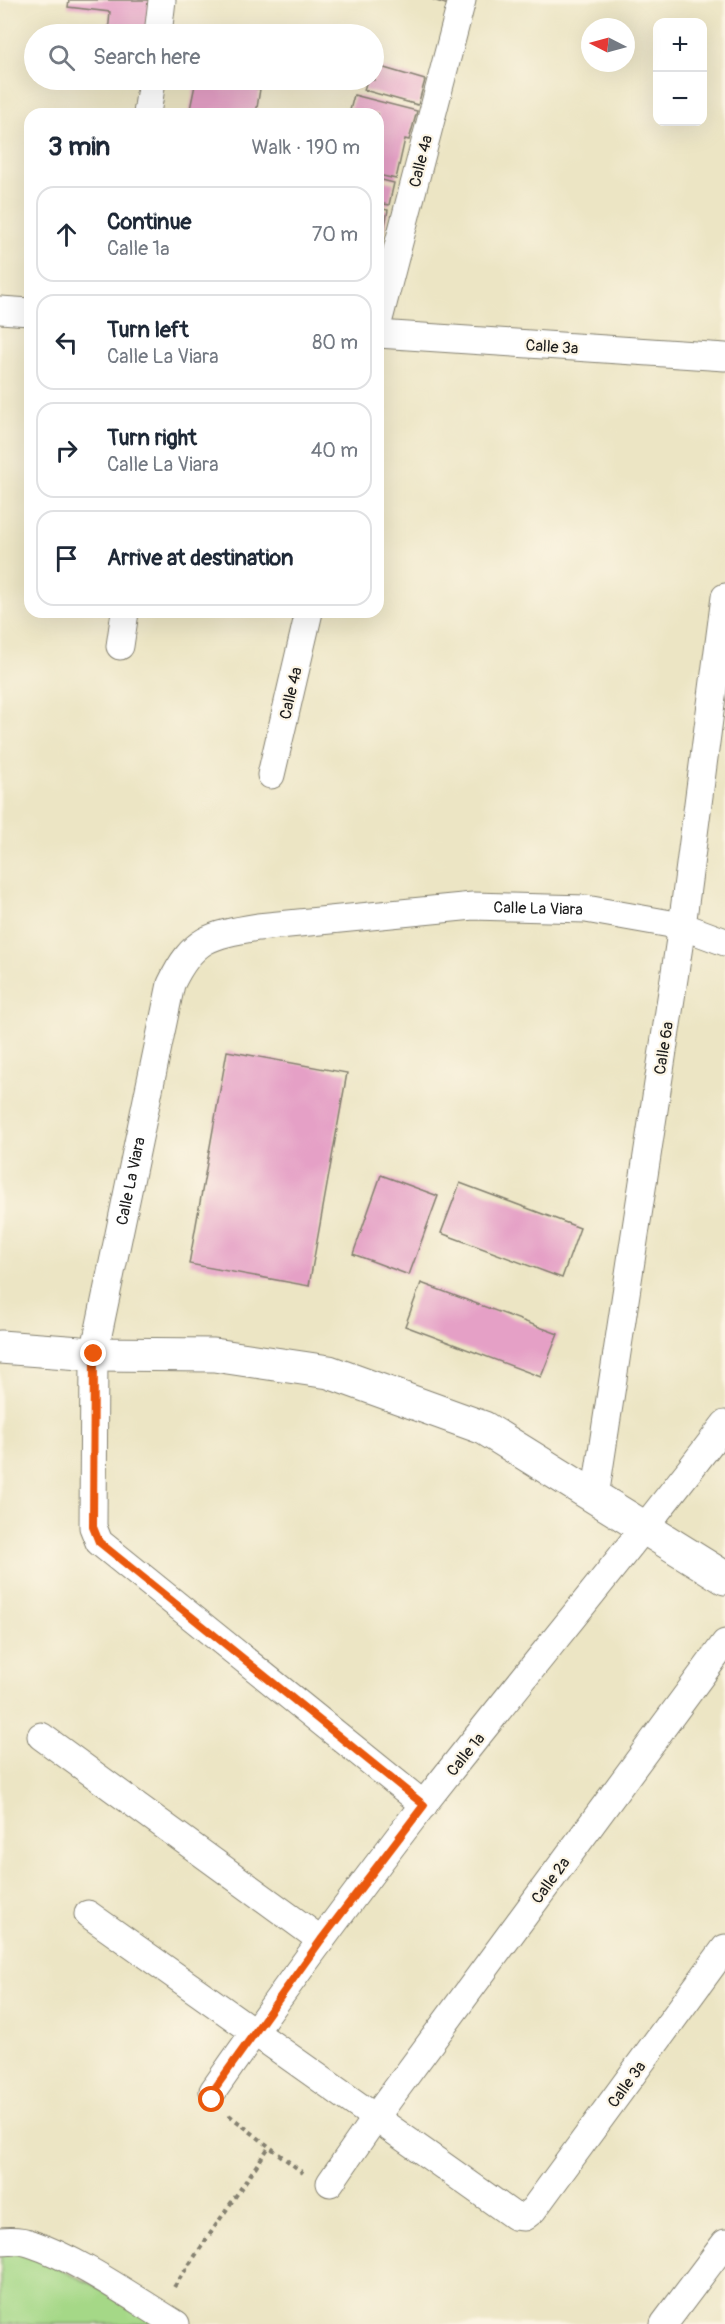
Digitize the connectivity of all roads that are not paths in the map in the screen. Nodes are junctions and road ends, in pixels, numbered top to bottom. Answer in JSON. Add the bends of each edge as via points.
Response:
{"nodes":[{"id":1,"x":162,"y":0,"type":"edge"},
{"id":2,"x":462,"y":0,"type":"edge"},
{"id":3,"x":159,"y":24,"type":"edge"},
{"id":4,"x":151,"y":90,"type":"edge"},
{"id":5,"x":148,"y":108,"type":"edge"},
{"id":6,"x":384,"y":300,"type":"edge"},
{"id":7,"x":0,"y":310,"type":"edge"},
{"id":8,"x":24,"y":312,"type":"edge"},
{"id":9,"x":384,"y":334,"type":"edge"},
{"id":10,"x":725,"y":357,"type":"edge"},
{"id":11,"x":725,"y":597,"type":"edge"},
{"id":12,"x":124,"y":618,"type":"edge"},
{"id":13,"x":308,"y":618,"type":"edge"},
{"id":14,"x":120,"y":646,"type":"dead end"},
{"id":15,"x":271,"y":775,"type":"dead end"},
{"id":16,"x":682,"y":926,"type":"junction"},
{"id":17,"x":725,"y":942,"type":"edge"},
{"id":18,"x":0,"y":1347,"type":"edge"},
{"id":19,"x":94,"y":1354,"type":"junction"},
{"id":20,"x":725,"y":1424,"type":"edge"},
{"id":21,"x":595,"y":1497,"type":"junction"},
{"id":22,"x":646,"y":1528,"type":"junction"},
{"id":23,"x":725,"y":1578,"type":"edge"},
{"id":24,"x":725,"y":1643,"type":"edge"},
{"id":25,"x":41,"y":1736,"type":"dead end"},
{"id":26,"x":424,"y":1805,"type":"junction"},
{"id":27,"x":88,"y":1914,"type":"dead end"},
{"id":28,"x":321,"y":1940,"type":"junction"},
{"id":29,"x":725,"y":1948,"type":"edge"},
{"id":30,"x":254,"y":2032,"type":"junction"},
{"id":31,"x":213,"y":2091,"type":"road end"},
{"id":32,"x":375,"y":2118,"type":"junction"},
{"id":33,"x":330,"y":2183,"type":"road end"},
{"id":34,"x":0,"y":2241,"type":"edge"},
{"id":35,"x":725,"y":2243,"type":"edge"},
{"id":36,"x":167,"y":2318,"type":"edge"},
{"id":37,"x":664,"y":2324,"type":"edge"}],
"edges":[{"from":1,"to":3,"type":"street"},
{"from":2,"to":6,"type":"street","name":"Calle 4ª"},
{"from":4,"to":5,"type":"street"},
{"from":7,"to":8,"type":"street"},
{"from":9,"to":10,"type":"street","name":"Calle 3ª"},
{"from":11,"to":16,"type":"street","name":"Calle 6ª"},
{"from":12,"to":14,"type":"street"},
{"from":13,"to":15,"type":"street","name":"Calle 4ª"},
{"from":16,"to":17,"type":"street","name":"Calle La Viara"},
{"from":16,"to":19,"type":"street","name":"Calle La Viara","via":[[586,909],[473,906],[258,927],[225,932],[201,942],[183,960],[171,984]]},
{"from":16,"to":21,"type":"street","name":"Calle 6ª"},
{"from":18,"to":19,"type":"street"},
{"from":19,"to":21,"type":"street","via":[[214,1355],[329,1372],[484,1428]]},
{"from":19,"to":26,"type":"street","name":"Calle La Viara","via":[[93,1527],[99,1542]]},
{"from":20,"to":22,"type":"street","name":"Calle 1ª"},
{"from":21,"to":22,"type":"street"},
{"from":22,"to":23,"type":"street"},
{"from":22,"to":26,"type":"street","name":"Calle 1ª"},
{"from":24,"to":32,"type":"street","name":"Calle 2ª"},
{"from":25,"to":28,"type":"street"},
{"from":26,"to":28,"type":"street","name":"Calle 1ª"},
{"from":27,"to":30,"type":"street"},
{"from":28,"to":30,"type":"street","name":"Calle 1ª"},
{"from":29,"to":32,"type":"street","name":"Calle 3ª","via":[[533,2210],[524,2217],[514,2216]]},
{"from":30,"to":31,"type":"street","name":"Calle 1ª"},
{"from":30,"to":32,"type":"street"},
{"from":32,"to":33,"type":"street","name":"Calle 2ª"},
{"from":34,"to":36,"type":"street","via":[[31,2243],[58,2255]]},
{"from":35,"to":37,"type":"street"}]}
